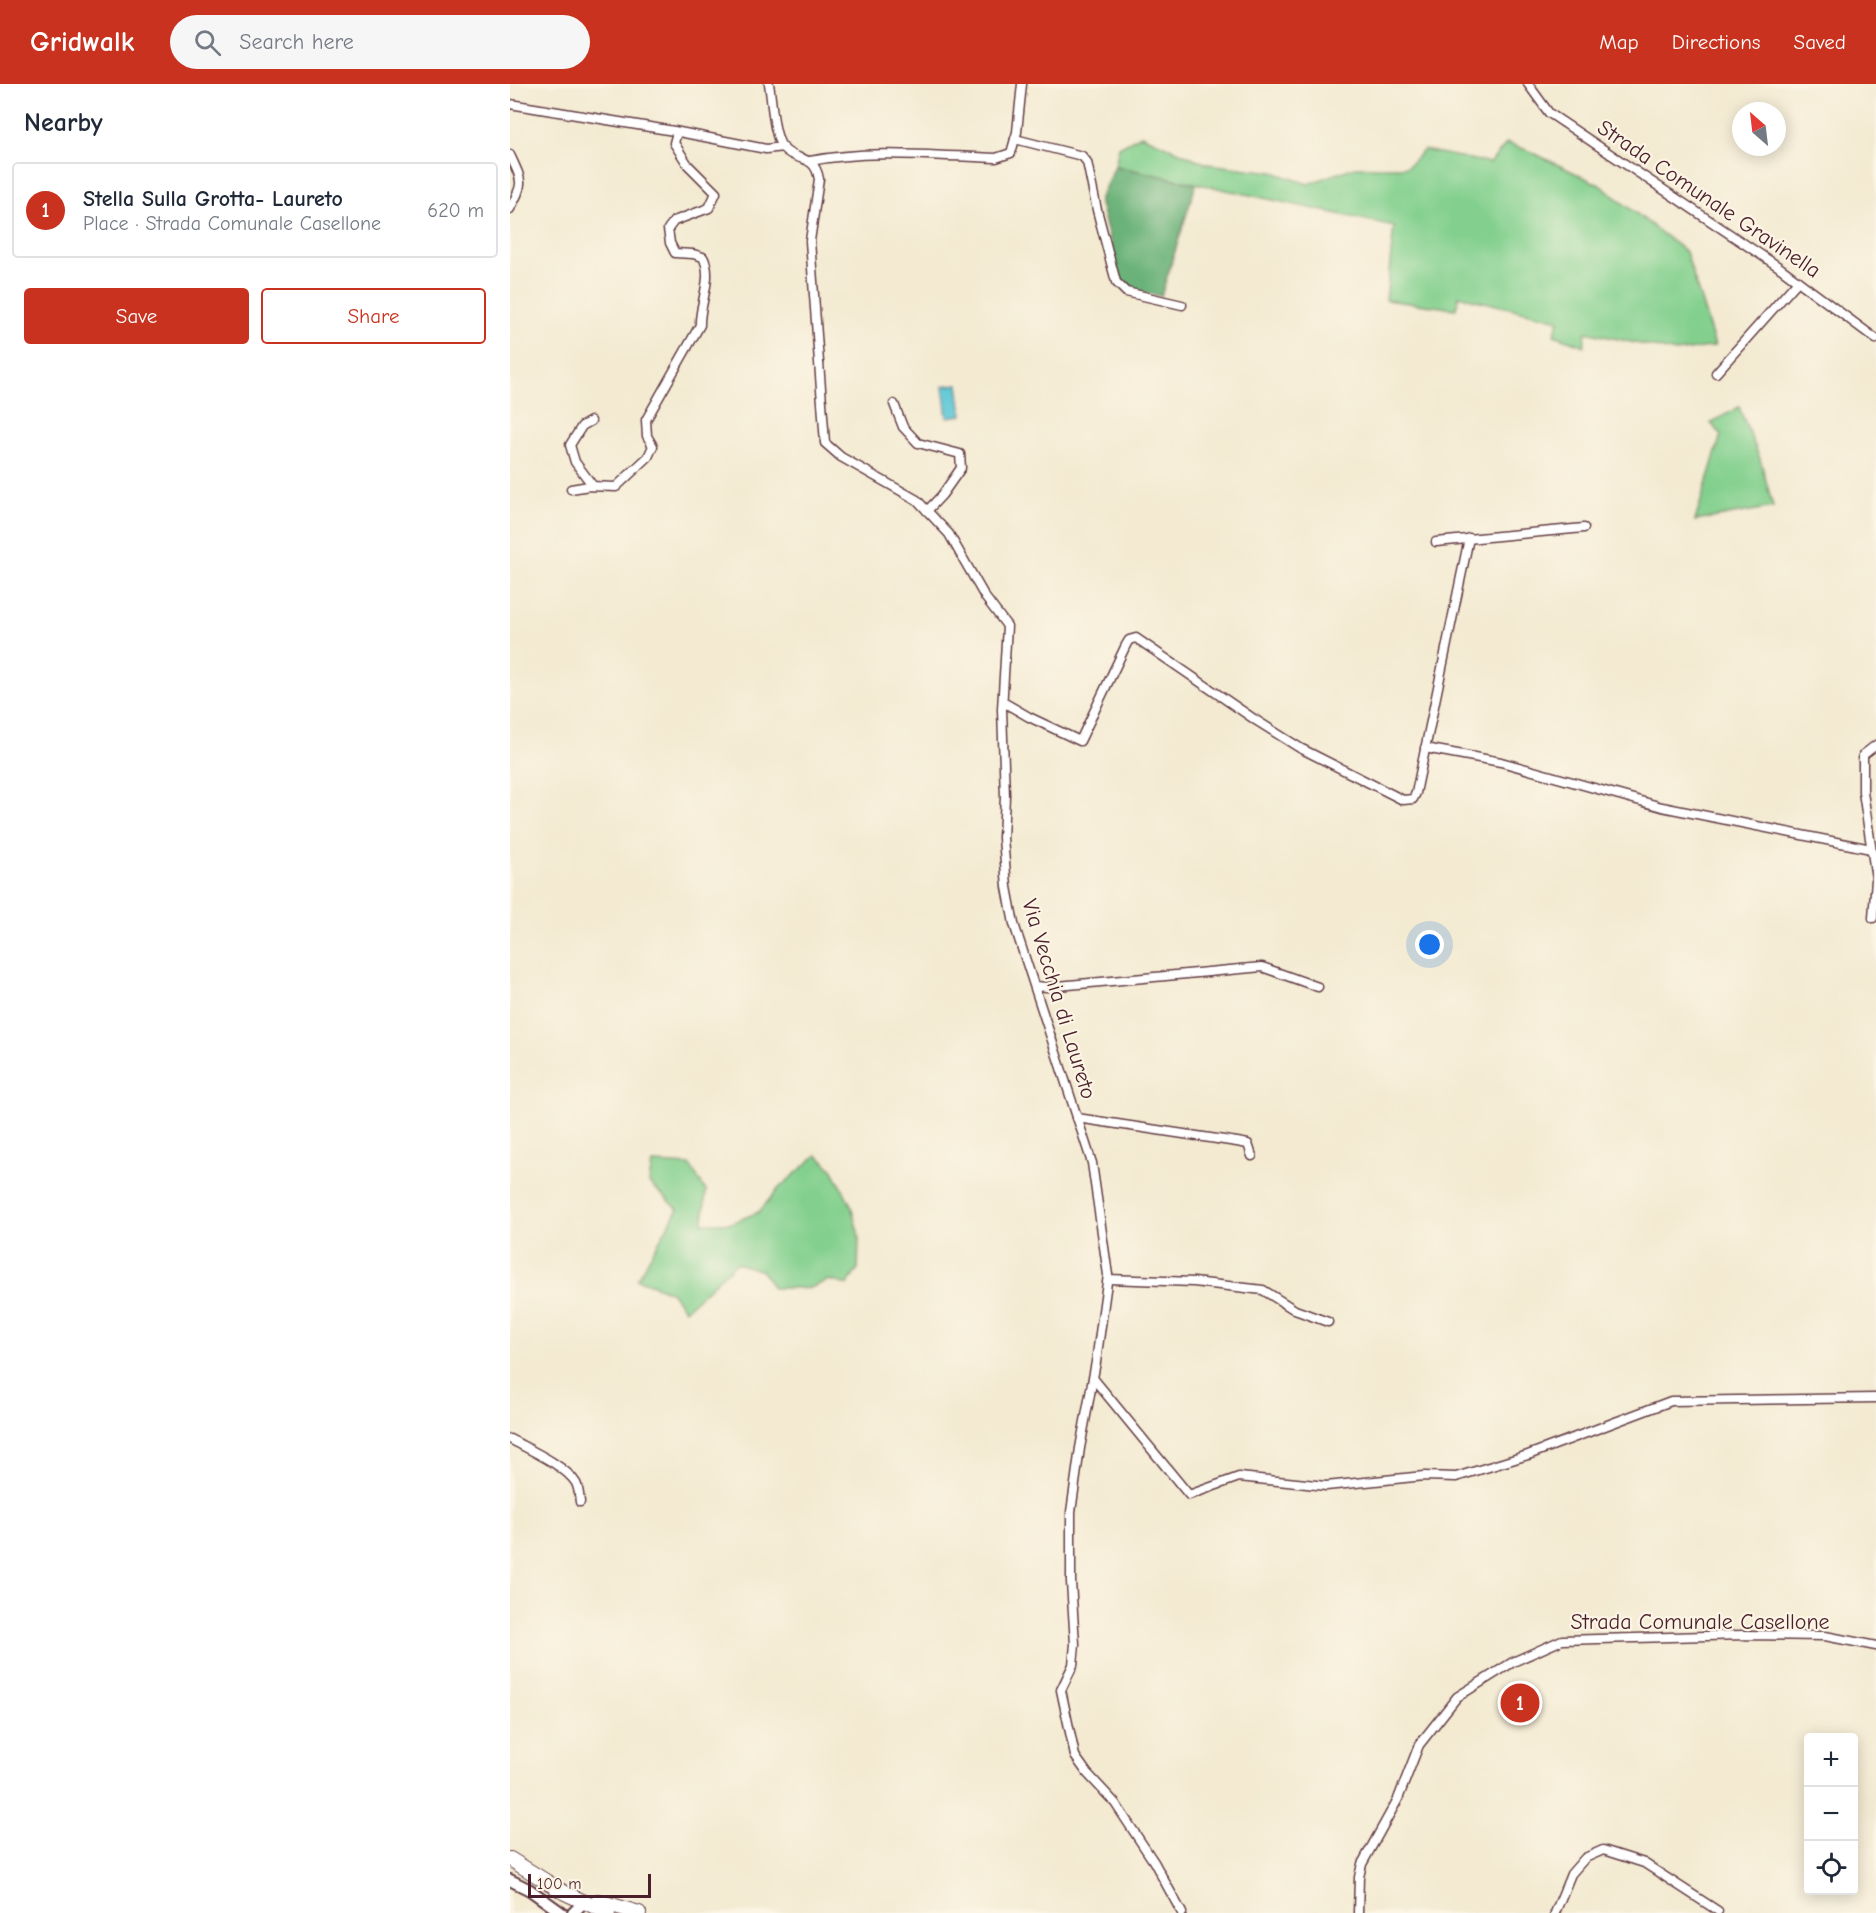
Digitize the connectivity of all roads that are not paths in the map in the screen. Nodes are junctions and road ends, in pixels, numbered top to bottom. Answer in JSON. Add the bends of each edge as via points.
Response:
{"nodes":[{"id":1,"x":769,"y":84,"type":"edge"},
{"id":2,"x":1022,"y":84,"type":"edge"},
{"id":3,"x":1528,"y":84,"type":"edge"},
{"id":4,"x":510,"y":104,"type":"edge"},
{"id":5,"x":677,"y":132,"type":"junction"},
{"id":6,"x":1015,"y":139,"type":"junction"},
{"id":7,"x":783,"y":147,"type":"junction"},
{"id":8,"x":510,"y":155,"type":"edge"},
{"id":9,"x":810,"y":161,"type":"junction"},
{"id":10,"x":510,"y":209,"type":"edge"},
{"id":11,"x":1798,"y":281,"type":"junction"},
{"id":12,"x":1182,"y":305,"type":"dead end"},
{"id":13,"x":1876,"y":339,"type":"edge"},
{"id":14,"x":1716,"y":373,"type":"dead end"},
{"id":15,"x":894,"y":404,"type":"dead end"},
{"id":16,"x":591,"y":421,"type":"dead end"},
{"id":17,"x":593,"y":486,"type":"junction"},
{"id":18,"x":571,"y":489,"type":"dead end"},
{"id":19,"x":927,"y":511,"type":"junction"},
{"id":20,"x":1584,"y":528,"type":"dead end"},
{"id":21,"x":1469,"y":538,"type":"junction"},
{"id":22,"x":1436,"y":542,"type":"dead end"},
{"id":23,"x":1003,"y":702,"type":"junction"},
{"id":24,"x":1876,"y":745,"type":"edge"},
{"id":25,"x":1425,"y":748,"type":"junction"},
{"id":26,"x":1871,"y":849,"type":"junction"},
{"id":27,"x":1873,"y":918,"type":"dead end"},
{"id":28,"x":1035,"y":986,"type":"junction"},
{"id":29,"x":1318,"y":987,"type":"dead end"},
{"id":30,"x":1077,"y":1118,"type":"junction"},
{"id":31,"x":1252,"y":1156,"type":"dead end"},
{"id":32,"x":1108,"y":1279,"type":"junction"},
{"id":33,"x":1328,"y":1322,"type":"dead end"},
{"id":34,"x":1093,"y":1378,"type":"junction"},
{"id":35,"x":1876,"y":1398,"type":"edge"},
{"id":36,"x":510,"y":1439,"type":"edge"},
{"id":37,"x":580,"y":1502,"type":"dead end"},
{"id":38,"x":1876,"y":1646,"type":"edge"},
{"id":39,"x":510,"y":1859,"type":"edge"},
{"id":40,"x":510,"y":1880,"type":"edge"},
{"id":41,"x":596,"y":1909,"type":"edge"},
{"id":42,"x":1718,"y":1911,"type":"dead end"},
{"id":43,"x":562,"y":1913,"type":"edge"},
{"id":44,"x":573,"y":1913,"type":"edge"},
{"id":45,"x":639,"y":1913,"type":"edge"},
{"id":46,"x":1182,"y":1913,"type":"edge"},
{"id":47,"x":1358,"y":1913,"type":"edge"},
{"id":48,"x":1555,"y":1913,"type":"edge"}],
"edges":[{"from":1,"to":7,"type":"street","via":[[777,138]]},
{"from":2,"to":6,"type":"street"},
{"from":3,"to":11,"type":"street","name":"Strada Comunale Gravinella","via":[[1550,113]]},
{"from":4,"to":5,"type":"street"},
{"from":5,"to":7,"type":"street","via":[[766,149]]},
{"from":5,"to":17,"type":"street","via":[[674,143],[688,165],[716,193],[708,208],[674,221],[668,229],[675,253],[703,257],[707,264],[700,325],[646,420],[652,446],[648,457],[616,487]]},
{"from":6,"to":9,"type":"street","via":[[1011,153],[996,158],[885,155]]},
{"from":6,"to":12,"type":"street","via":[[1082,156],[1087,162],[1116,282],[1126,292]]},
{"from":7,"to":9,"type":"street"},
{"from":8,"to":10,"type":"street","via":[[521,179]]},
{"from":9,"to":19,"type":"street","name":"Via Vecchia di Laureto","via":[[819,179],[810,241],[825,443],[841,457],[916,500]]},
{"from":11,"to":13,"type":"street","name":"Strada Comunale Gravinella"},
{"from":11,"to":14,"type":"street"},
{"from":15,"to":19,"type":"street","via":[[903,428],[918,443],[960,454],[961,468]]},
{"from":16,"to":17,"type":"street","via":[[582,426],[570,445],[575,462]]},
{"from":17,"to":18,"type":"street"},
{"from":19,"to":23,"type":"street","name":"Via Vecchia di Laureto","via":[[949,534],[1007,626]]},
{"from":20,"to":21,"type":"street"},
{"from":21,"to":22,"type":"street"},
{"from":21,"to":25,"type":"street"},
{"from":23,"to":25,"type":"street","via":[[1080,741],[1126,645],[1136,638],[1300,748],[1403,800],[1413,799],[1416,793]]},
{"from":23,"to":28,"type":"street","name":"Via Vecchia di Laureto","via":[[1007,887],[1014,924]]},
{"from":24,"to":26,"type":"street","via":[[1863,755],[1863,792]]},
{"from":25,"to":26,"type":"street","via":[[1501,762],[1662,807]]},
{"from":26,"to":27,"type":"street","via":[[1876,879]]},
{"from":28,"to":29,"type":"street","via":[[1262,967]]},
{"from":28,"to":30,"type":"street","name":"Via Vecchia di Laureto"},
{"from":30,"to":31,"type":"street","via":[[1248,1144]]},
{"from":30,"to":32,"type":"street","name":"Via Vecchia di Laureto","via":[[1092,1163]]},
{"from":32,"to":33,"type":"street","via":[[1194,1282],[1263,1290],[1294,1310]]},
{"from":32,"to":34,"type":"street","name":"Via Vecchia di Laureto"},
{"from":34,"to":35,"type":"street","via":[[1190,1495],[1239,1477],[1326,1486],[1424,1476],[1456,1477],[1528,1455],[1671,1401]]},
{"from":34,"to":46,"type":"street","name":"Via Vecchia di Laureto","via":[[1071,1512],[1073,1665],[1061,1690],[1075,1756],[1115,1803]]},
{"from":36,"to":37,"type":"street","via":[[575,1481]]},
{"from":38,"to":47,"type":"street","name":"Strada Comunale Casellone","via":[[1825,1636],[1562,1640],[1513,1662],[1457,1697],[1419,1744],[1398,1799],[1362,1864]]},
{"from":39,"to":41,"type":"main road"},
{"from":40,"to":43,"type":"street"},
{"from":41,"to":44,"type":"street"},
{"from":41,"to":45,"type":"main road","via":[[596,1900]]},
{"from":42,"to":48,"type":"street","via":[[1644,1863],[1603,1850],[1585,1857],[1571,1874]]}]}
